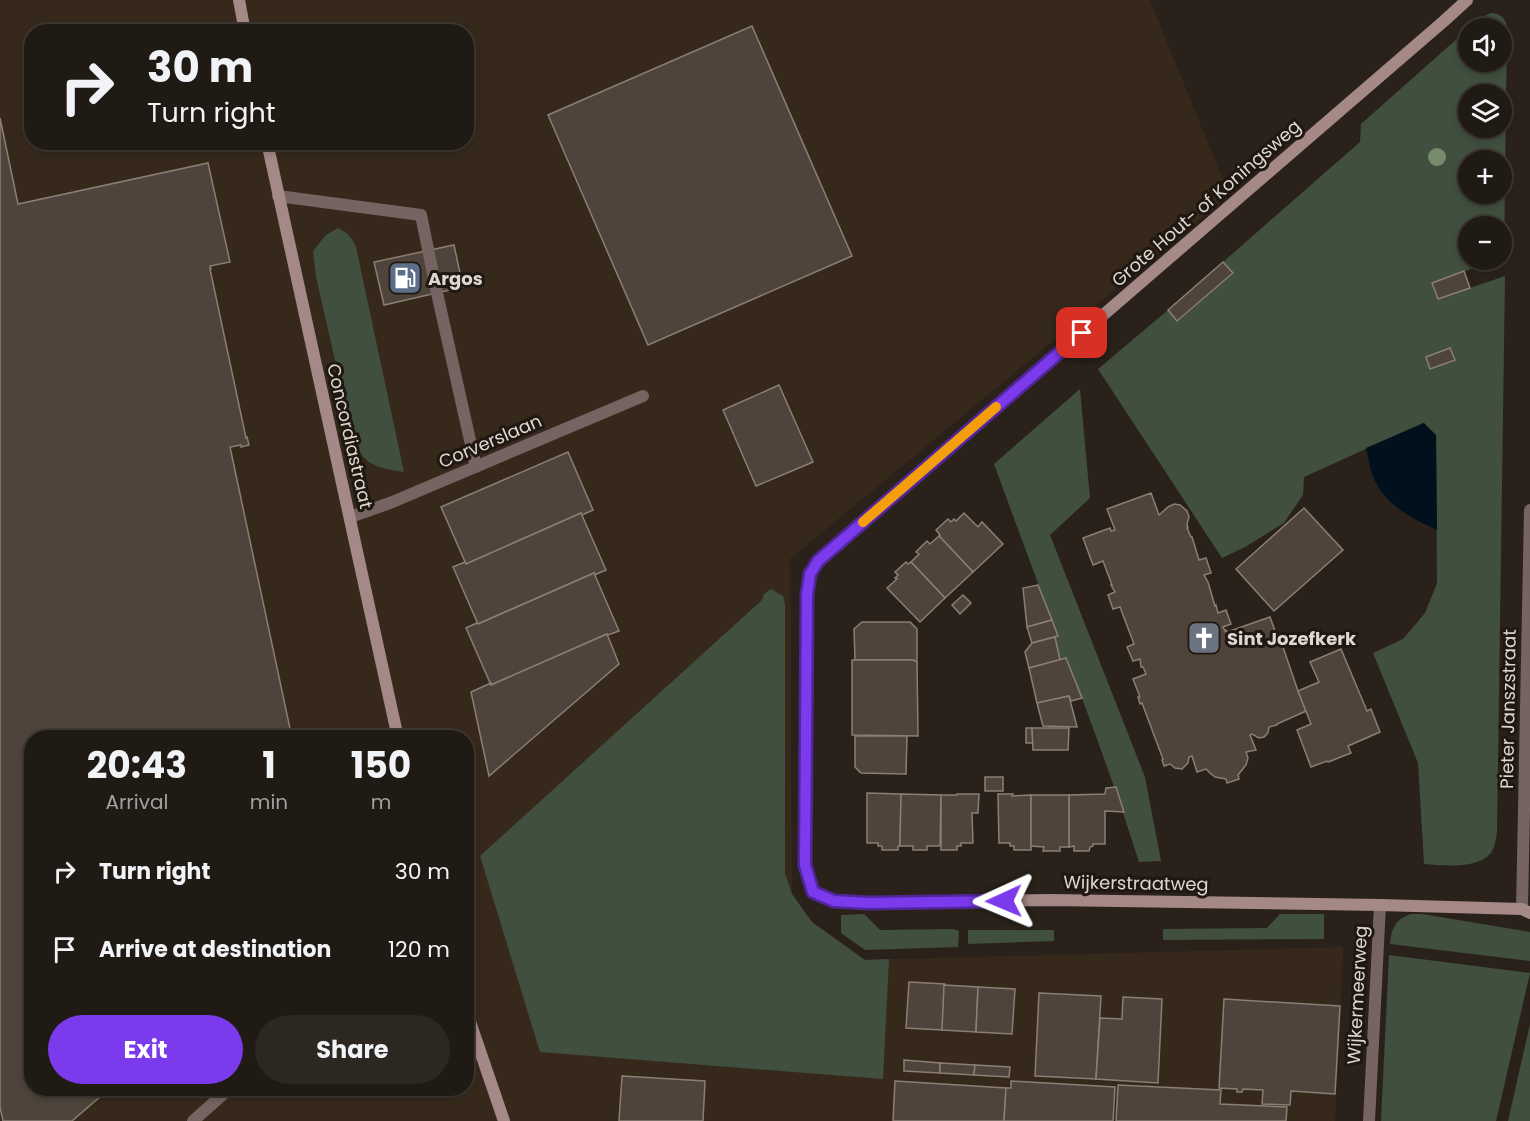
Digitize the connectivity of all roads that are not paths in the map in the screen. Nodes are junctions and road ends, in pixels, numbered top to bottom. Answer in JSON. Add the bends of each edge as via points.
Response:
{"nodes":[{"id":1,"x":239,"y":0,"type":"edge"},
{"id":2,"x":1467,"y":0,"type":"edge"},
{"id":3,"x":244,"y":24,"type":"edge"},
{"id":4,"x":269,"y":150,"type":"edge"},
{"id":5,"x":278,"y":196,"type":"junction"},
{"id":6,"x":643,"y":396,"type":"dead end"},
{"id":7,"x":476,"y":467,"type":"junction"},
{"id":8,"x":1530,"y":510,"type":"edge"},
{"id":9,"x":350,"y":517,"type":"junction"},
{"id":10,"x":396,"y":730,"type":"edge"},
{"id":11,"x":805,"y":865,"type":"joint"},
{"id":12,"x":1380,"y":905,"type":"junction"},
{"id":13,"x":1526,"y":911,"type":"edge"},
{"id":14,"x":474,"y":1033,"type":"edge"},
{"id":15,"x":221,"y":1096,"type":"edge"},
{"id":16,"x":193,"y":1121,"type":"edge"},
{"id":17,"x":504,"y":1121,"type":"edge"},
{"id":18,"x":1369,"y":1121,"type":"edge"}],
"edges":[{"from":1,"to":3,"type":"street"},
{"from":2,"to":11,"type":"street","name":"Grote Hout- of Koningsweg","via":[[818,561],[810,574],[807,595]]},
{"from":4,"to":5,"type":"street","name":"Concordiastraat"},
{"from":5,"to":7,"type":"street","via":[[421,215]]},
{"from":5,"to":9,"type":"street","name":"Concordiastraat"},
{"from":6,"to":7,"type":"street","name":"Corverslaan"},
{"from":7,"to":9,"type":"street","name":"Corverslaan"},
{"from":8,"to":13,"type":"street","name":"Pieter Janszstraat"},
{"from":9,"to":10,"type":"street","name":"Concordiastraat"},
{"from":11,"to":12,"type":"street","name":"Wijkerstraatweg","via":[[813,892],[834,901]]},
{"from":12,"to":13,"type":"street","name":"Wijkermeerweg"},
{"from":12,"to":18,"type":"street","name":"Wijkermeerweg"},
{"from":14,"to":17,"type":"street"},
{"from":15,"to":16,"type":"street"}]}
